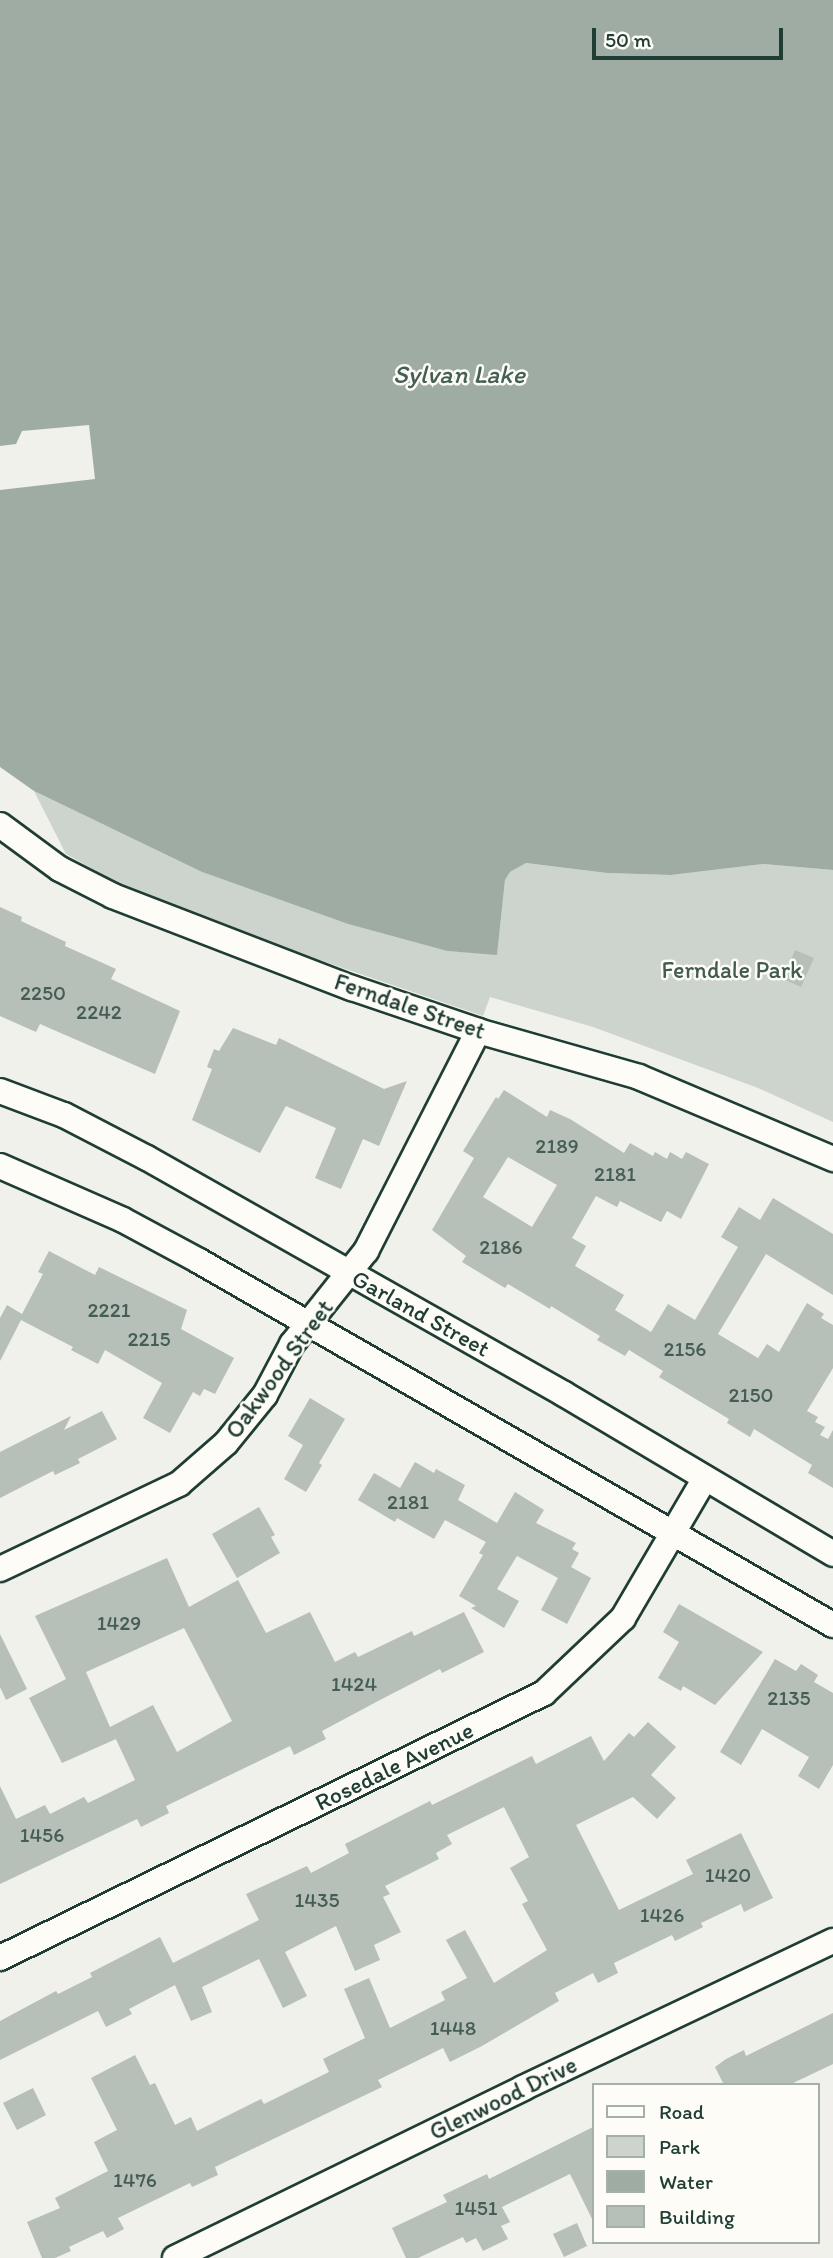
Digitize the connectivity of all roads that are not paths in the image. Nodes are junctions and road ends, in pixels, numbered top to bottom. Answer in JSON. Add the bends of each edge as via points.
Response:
{"nodes":[{"id":1,"x":0,"y":825,"type":"edge"},
{"id":2,"x":478,"y":1031,"type":"junction"},
{"id":3,"x":0,"y":1091,"type":"edge"},
{"id":4,"x":833,"y":1159,"type":"edge"},
{"id":5,"x":0,"y":1166,"type":"edge"},
{"id":6,"x":349,"y":1272,"type":"junction"},
{"id":7,"x":309,"y":1322,"type":"junction"},
{"id":8,"x":705,"y":1479,"type":"junction"},
{"id":9,"x":673,"y":1531,"type":"junction"},
{"id":10,"x":833,"y":1554,"type":"edge"},
{"id":11,"x":0,"y":1569,"type":"edge"},
{"id":12,"x":833,"y":1625,"type":"edge"},
{"id":13,"x":833,"y":1941,"type":"edge"},
{"id":14,"x":0,"y":1958,"type":"edge"},
{"id":15,"x":175,"y":2258,"type":"edge"}],
"edges":[{"from":1,"to":2,"type":"street","name":"Ferndale Street","via":[[60,869],[113,896]]},
{"from":2,"to":4,"type":"street","name":"Ferndale Street","via":[[639,1077]]},
{"from":2,"to":6,"type":"street","name":"Oakwood Street","via":[[366,1251]]},
{"from":3,"to":6,"type":"street","name":"Garland Street","via":[[64,1115],[136,1152]]},
{"from":5,"to":7,"type":"street","via":[[123,1220]]},
{"from":6,"to":7,"type":"street","name":"Oakwood Street"},
{"from":6,"to":8,"type":"street","name":"Garland Street"},
{"from":7,"to":9,"type":"street"},
{"from":7,"to":11,"type":"street","name":"Oakwood Street","via":[[265,1395],[226,1443],[179,1484]]},
{"from":8,"to":9,"type":"street","name":"Rosedale Avenue"},
{"from":8,"to":10,"type":"street","name":"Garland Street"},
{"from":9,"to":12,"type":"street"},
{"from":9,"to":14,"type":"street","name":"Rosedale Avenue","via":[[623,1618],[544,1693]]},
{"from":13,"to":15,"type":"street","name":"Glenwood Drive"}]}
